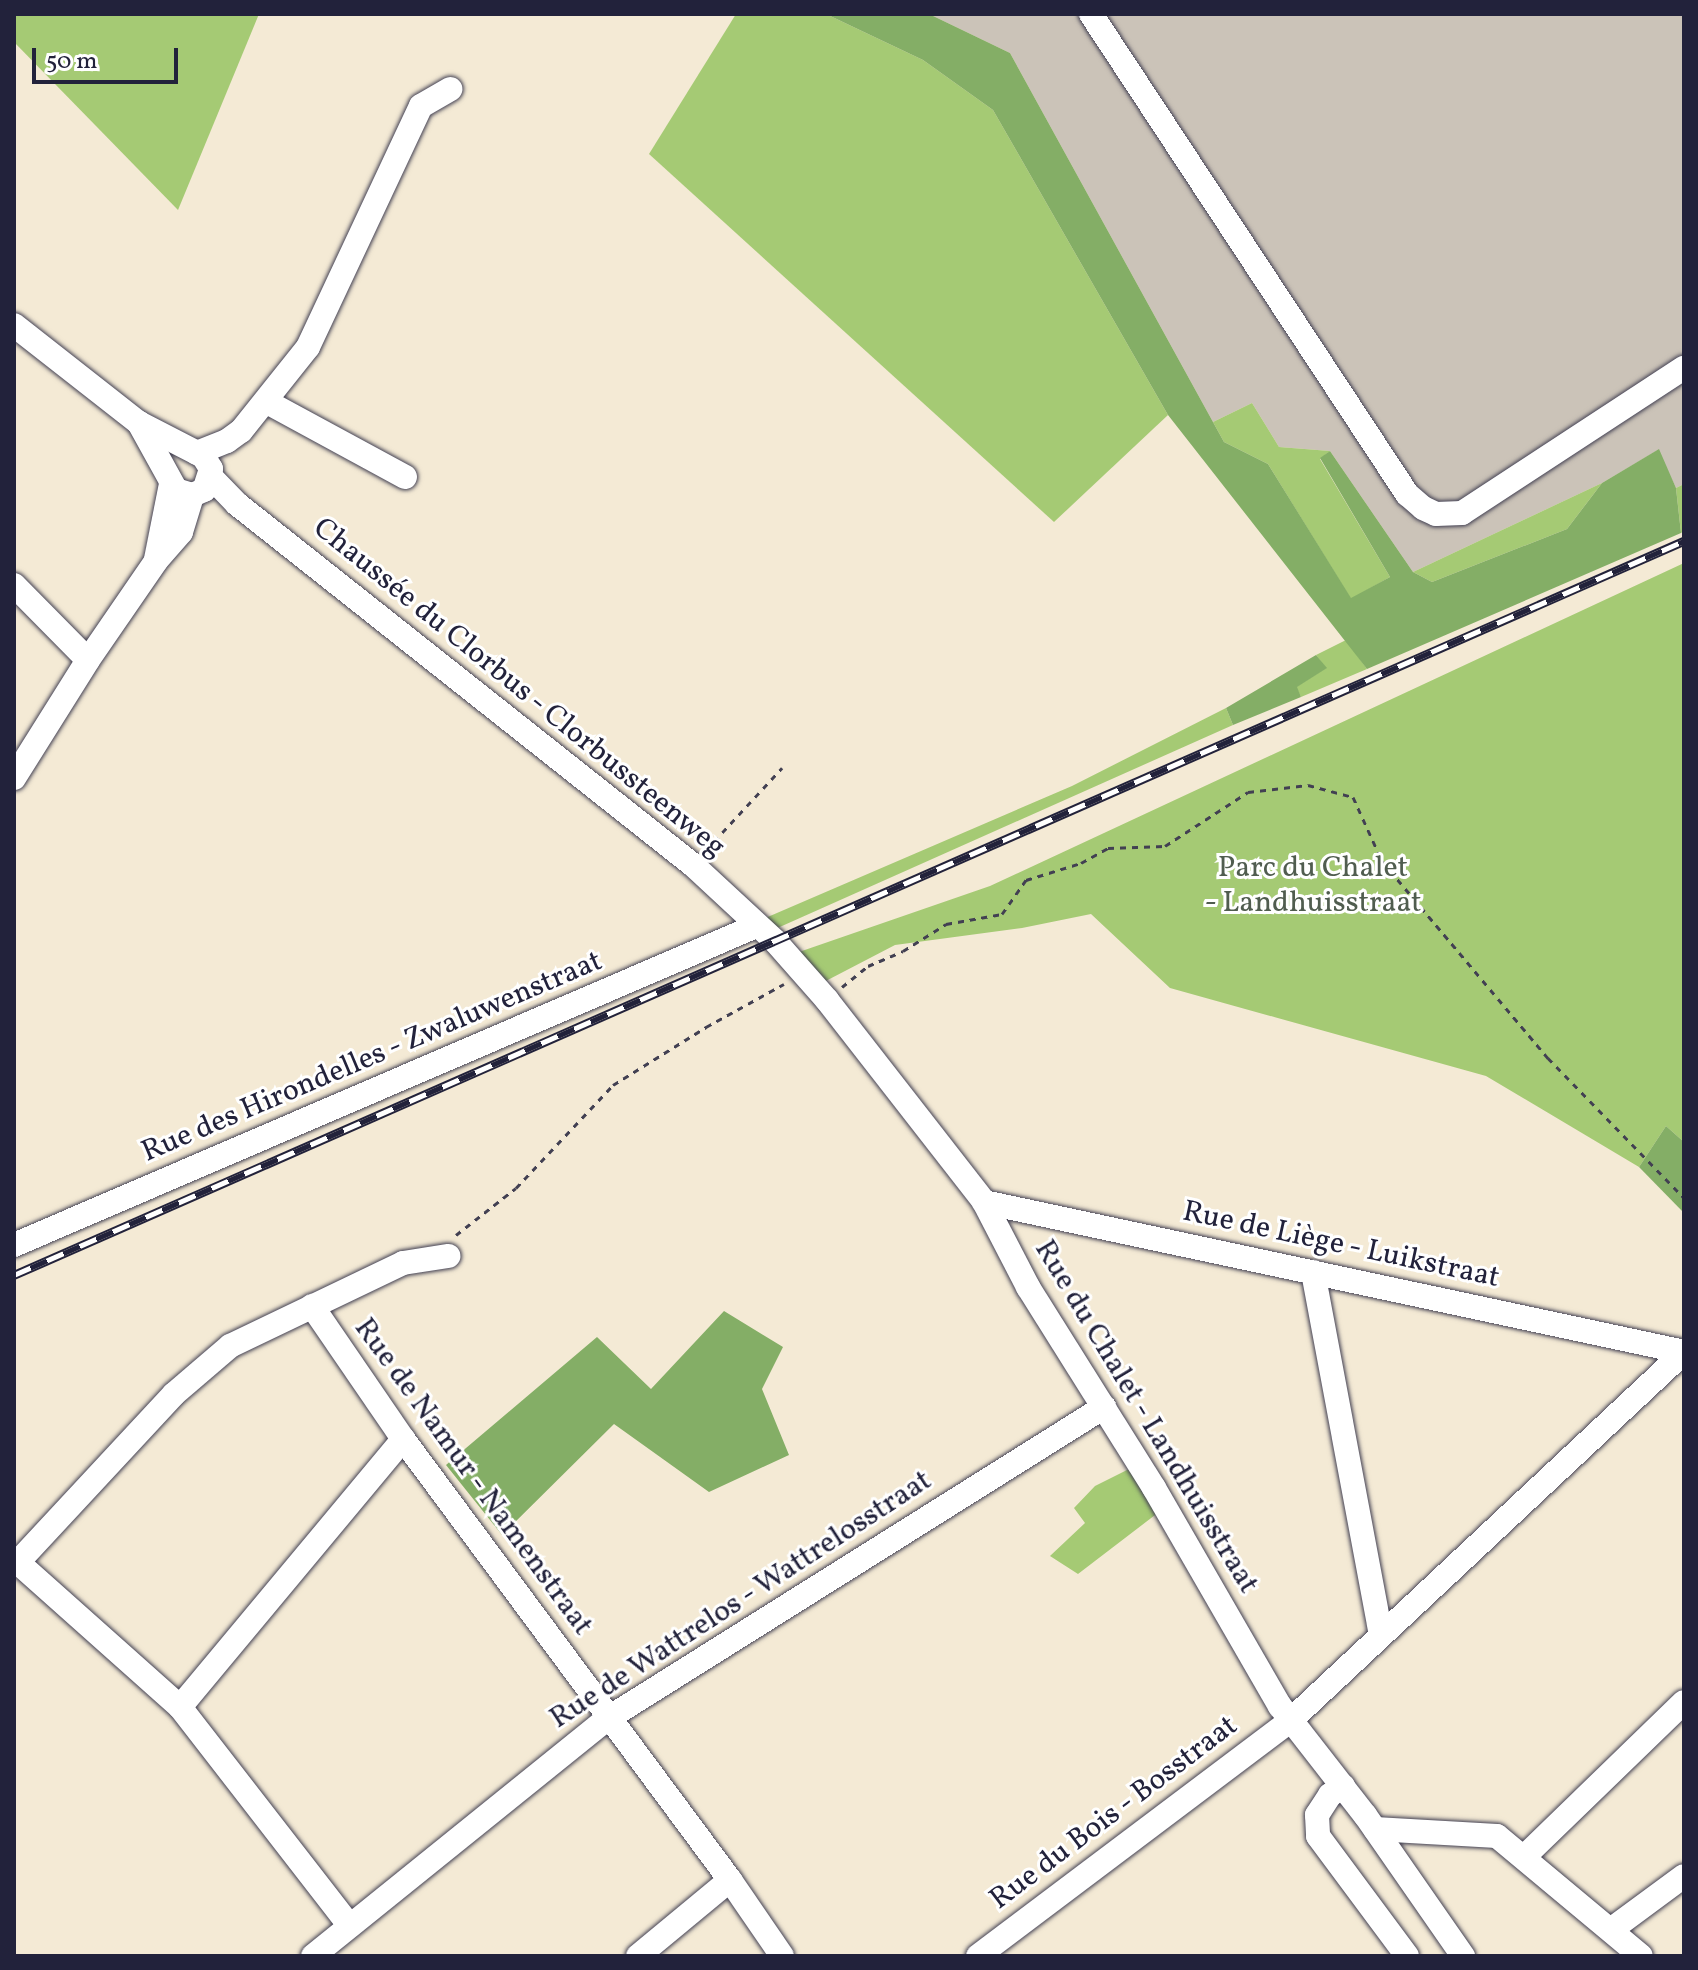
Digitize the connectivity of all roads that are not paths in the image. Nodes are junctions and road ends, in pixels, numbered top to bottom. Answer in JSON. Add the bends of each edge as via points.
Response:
{"nodes":[{"id":1,"x":1091,"y":14,"type":"edge"},
{"id":2,"x":451,"y":89,"type":"dead end"},
{"id":3,"x":14,"y":325,"type":"edge"},
{"id":4,"x":1684,"y":368,"type":"edge"},
{"id":5,"x":267,"y":402,"type":"junction"},
{"id":6,"x":192,"y":475,"type":"junction"},
{"id":7,"x":405,"y":477,"type":"dead end"},
{"id":8,"x":14,"y":585,"type":"edge"},
{"id":9,"x":88,"y":660,"type":"junction"},
{"id":10,"x":14,"y":778,"type":"edge"},
{"id":11,"x":756,"y":926,"type":"junction"},
{"id":12,"x":984,"y":1202,"type":"junction"},
{"id":13,"x":14,"y":1245,"type":"edge"},
{"id":14,"x":448,"y":1256,"type":"road end"},
{"id":15,"x":1313,"y":1272,"type":"junction"},
{"id":16,"x":312,"y":1306,"type":"junction"},
{"id":17,"x":1684,"y":1352,"type":"edge"},
{"id":18,"x":1104,"y":1407,"type":"junction"},
{"id":19,"x":403,"y":1439,"type":"junction"},
{"id":20,"x":16,"y":1560,"type":"edge"},
{"id":21,"x":1381,"y":1634,"type":"junction"},
{"id":22,"x":1684,"y":1702,"type":"edge"},
{"id":23,"x":180,"y":1707,"type":"junction"},
{"id":24,"x":607,"y":1719,"type":"junction"},
{"id":25,"x":1290,"y":1721,"type":"junction"},
{"id":26,"x":1343,"y":1786,"type":"junction"},
{"id":27,"x":1375,"y":1829,"type":"junction"},
{"id":28,"x":1525,"y":1856,"type":"junction"},
{"id":29,"x":1684,"y":1876,"type":"edge"},
{"id":30,"x":730,"y":1880,"type":"junction"},
{"id":31,"x":350,"y":1926,"type":"junction"},
{"id":32,"x":1612,"y":1929,"type":"junction"},
{"id":33,"x":313,"y":1956,"type":"edge"},
{"id":34,"x":638,"y":1956,"type":"edge"},
{"id":35,"x":782,"y":1956,"type":"edge"},
{"id":36,"x":978,"y":1956,"type":"edge"},
{"id":37,"x":1407,"y":1956,"type":"edge"},
{"id":38,"x":1463,"y":1956,"type":"edge"},
{"id":39,"x":1641,"y":1956,"type":"edge"}],
"edges":[{"from":1,"to":4,"type":"street","via":[[1407,494],[1423,508],[1436,514],[1462,513]]},
{"from":2,"to":5,"type":"street","via":[[421,106],[308,347]]},
{"from":3,"to":6,"type":"street","name":"Chaussée du Clorbus - Clorbussteenweg","via":[[139,423]]},
{"from":5,"to":6,"type":"street"},
{"from":5,"to":7,"type":"street"},
{"from":6,"to":9,"type":"street","via":[[156,561]]},
{"from":6,"to":11,"type":"street","name":"Chaussée du Clorbus - Clorbussteenweg","via":[[237,504],[693,865]]},
{"from":8,"to":9,"type":"street"},
{"from":9,"to":10,"type":"street"},
{"from":11,"to":12,"type":"street","name":"Rue du Chalet - Landhuisstraat","via":[[827,1000]]},
{"from":11,"to":13,"type":"street","name":"Rue des Hirondelles - Zwaluwenstraat"},
{"from":12,"to":15,"type":"street","name":"Rue de Liège - Luikstraat"},
{"from":12,"to":18,"type":"street","name":"Rue du Chalet - Landhuisstraat","via":[[1028,1287]]},
{"from":14,"to":16,"type":"street","via":[[403,1263]]},
{"from":15,"to":17,"type":"street","name":"Rue de Liège - Luikstraat"},
{"from":15,"to":21,"type":"street"},
{"from":16,"to":19,"type":"street","name":"Rue de Namur - Namenstraat"},
{"from":16,"to":20,"type":"street","via":[[230,1346],[174,1394]]},
{"from":17,"to":21,"type":"street","name":"Rue du Bois - Bosstraat"},
{"from":18,"to":24,"type":"street","name":"Rue de Wattrelos - Wattrelosstraat"},
{"from":18,"to":25,"type":"street","name":"Rue du Chalet - Landhuisstraat"},
{"from":19,"to":23,"type":"street"},
{"from":19,"to":24,"type":"street","name":"Rue de Namur - Namenstraat"},
{"from":20,"to":23,"type":"street"},
{"from":21,"to":25,"type":"street","name":"Rue du Bois - Bosstraat"},
{"from":22,"to":28,"type":"street"},
{"from":23,"to":31,"type":"street"},
{"from":24,"to":30,"type":"street","name":"Rue de Namur - Namenstraat"},
{"from":24,"to":31,"type":"street","name":"Rue de Wattrelos - Wattrelosstraat"},
{"from":25,"to":26,"type":"street","name":"Rue du Chalet - Landhuisstraat"},
{"from":25,"to":36,"type":"street","name":"Rue du Bois - Bosstraat"},
{"from":26,"to":27,"type":"street","name":"Rue du Chalet - Landhuisstraat"},
{"from":26,"to":37,"type":"street","via":[[1317,1815],[1318,1836]]},
{"from":27,"to":28,"type":"street","via":[[1497,1836]]},
{"from":27,"to":38,"type":"street","name":"Rue du Chalet - Landhuisstraat"},
{"from":28,"to":32,"type":"street"},
{"from":29,"to":32,"type":"street"},
{"from":30,"to":34,"type":"street"},
{"from":30,"to":35,"type":"street","name":"Rue de Namur - Namenstraat"},
{"from":31,"to":33,"type":"street","name":"Rue de Wattrelos - Wattrelosstraat"},
{"from":32,"to":39,"type":"street"}]}
